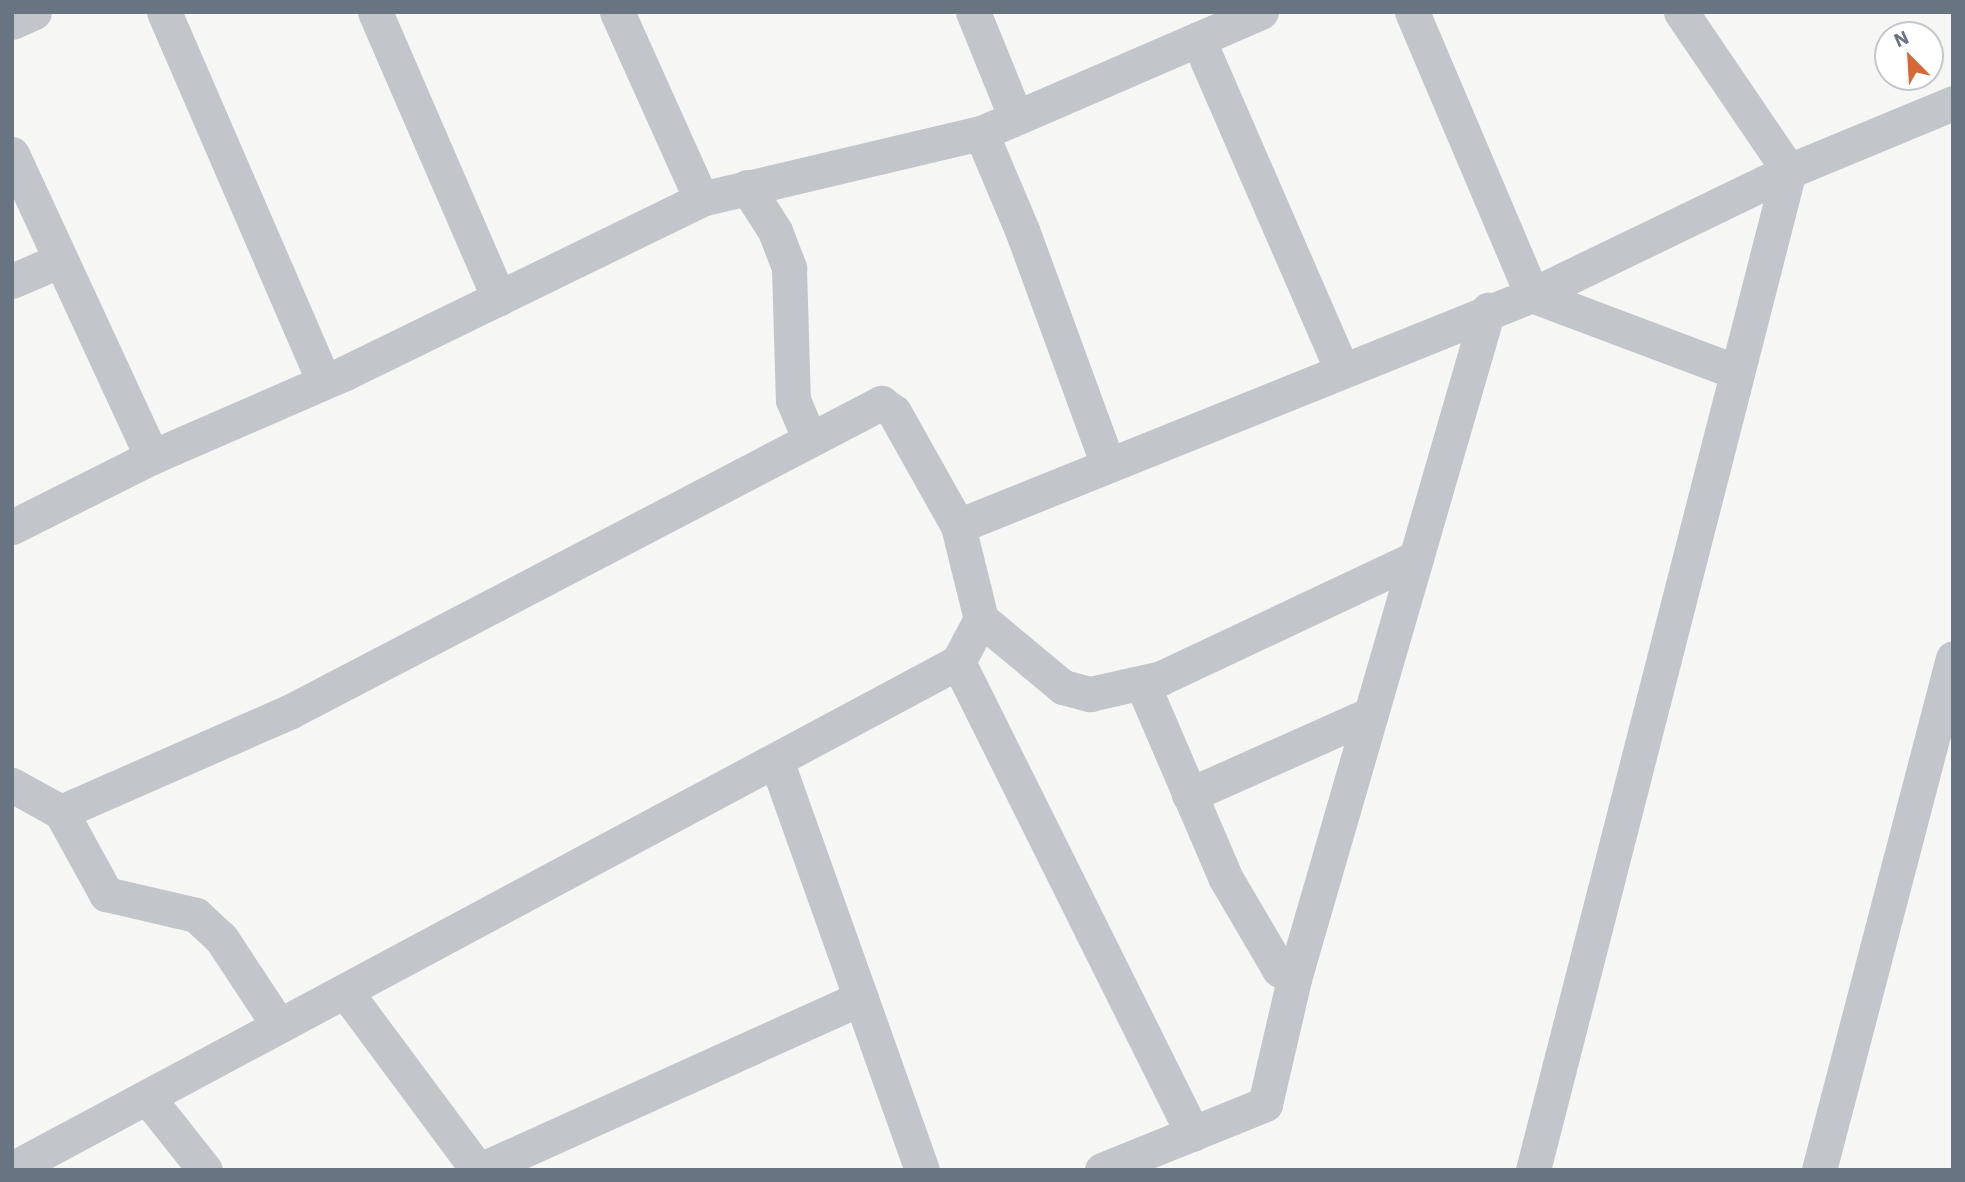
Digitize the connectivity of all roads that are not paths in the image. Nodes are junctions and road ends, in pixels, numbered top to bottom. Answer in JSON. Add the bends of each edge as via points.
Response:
{"nodes":[{"id":1,"x":34,"y":12,"type":"edge"},
{"id":2,"x":164,"y":12,"type":"edge"},
{"id":3,"x":375,"y":12,"type":"edge"},
{"id":4,"x":617,"y":12,"type":"edge"},
{"id":5,"x":973,"y":12,"type":"edge"},
{"id":6,"x":1261,"y":12,"type":"edge"},
{"id":7,"x":1412,"y":12,"type":"edge"},
{"id":8,"x":1681,"y":12,"type":"edge"},
{"id":9,"x":12,"y":22,"type":"edge"},
{"id":10,"x":1198,"y":39,"type":"junction"},
{"id":11,"x":1953,"y":103,"type":"edge"},
{"id":12,"x":1016,"y":118,"type":"junction"},
{"id":13,"x":981,"y":132,"type":"junction"},
{"id":14,"x":12,"y":154,"type":"edge"},
{"id":15,"x":1789,"y":171,"type":"junction"},
{"id":16,"x":747,"y":187,"type":"junction"},
{"id":17,"x":701,"y":199,"type":"junction"},
{"id":18,"x":61,"y":260,"type":"junction"},
{"id":19,"x":12,"y":281,"type":"edge"},
{"id":20,"x":1532,"y":295,"type":"junction"},
{"id":21,"x":499,"y":298,"type":"junction"},
{"id":22,"x":1488,"y":310,"type":"junction"},
{"id":23,"x":1342,"y":370,"type":"junction"},
{"id":24,"x":1737,"y":372,"type":"junction"},
{"id":25,"x":324,"y":381,"type":"junction"},
{"id":26,"x":810,"y":440,"type":"junction"},
{"id":27,"x":152,"y":457,"type":"junction"},
{"id":28,"x":1108,"y":466,"type":"junction"},
{"id":29,"x":958,"y":526,"type":"junction"},
{"id":30,"x":12,"y":527,"type":"edge"},
{"id":31,"x":1416,"y":558,"type":"junction"},
{"id":32,"x":981,"y":619,"type":"junction"},
{"id":33,"x":1953,"y":658,"type":"edge"},
{"id":34,"x":958,"y":662,"type":"junction"},
{"id":35,"x":1142,"y":683,"type":"junction"},
{"id":36,"x":1371,"y":714,"type":"junction"},
{"id":37,"x":776,"y":760,"type":"junction"},
{"id":38,"x":12,"y":785,"type":"edge"},
{"id":39,"x":1189,"y":795,"type":"junction"},
{"id":40,"x":61,"y":813,"type":"junction"},
{"id":41,"x":1294,"y":978,"type":"junction"},
{"id":42,"x":345,"y":991,"type":"junction"},
{"id":43,"x":861,"y":998,"type":"junction"},
{"id":44,"x":279,"y":1026,"type":"junction"},
{"id":45,"x":147,"y":1097,"type":"junction"},
{"id":46,"x":1193,"y":1134,"type":"junction"},
{"id":47,"x":12,"y":1169,"type":"edge"},
{"id":48,"x":205,"y":1170,"type":"edge"},
{"id":49,"x":479,"y":1170,"type":"edge"},
{"id":50,"x":922,"y":1170,"type":"edge"},
{"id":51,"x":1102,"y":1170,"type":"edge"},
{"id":52,"x":1532,"y":1170,"type":"edge"},
{"id":53,"x":1819,"y":1170,"type":"edge"}],
"edges":[{"from":1,"to":9,"type":"street"},
{"from":2,"to":25,"type":"street"},
{"from":3,"to":21,"type":"street"},
{"from":4,"to":17,"type":"street"},
{"from":5,"to":12,"type":"street"},
{"from":6,"to":10,"type":"street"},
{"from":7,"to":20,"type":"street"},
{"from":8,"to":15,"type":"street"},
{"from":10,"to":12,"type":"street"},
{"from":10,"to":23,"type":"street"},
{"from":11,"to":15,"type":"street"},
{"from":12,"to":13,"type":"street"},
{"from":13,"to":16,"type":"street"},
{"from":13,"to":28,"type":"street","via":[[1023,230]]},
{"from":14,"to":18,"type":"street"},
{"from":15,"to":20,"type":"street"},
{"from":15,"to":24,"type":"street"},
{"from":16,"to":17,"type":"street"},
{"from":16,"to":26,"type":"street","via":[[775,232],[789,268],[793,400]]},
{"from":17,"to":21,"type":"street"},
{"from":18,"to":19,"type":"street"},
{"from":18,"to":27,"type":"street"},
{"from":20,"to":22,"type":"street"},
{"from":20,"to":24,"type":"street"},
{"from":21,"to":25,"type":"street"},
{"from":22,"to":23,"type":"street"},
{"from":22,"to":31,"type":"street"},
{"from":23,"to":28,"type":"street"},
{"from":24,"to":52,"type":"street"},
{"from":25,"to":27,"type":"street"},
{"from":26,"to":29,"type":"street","via":[[881,403],[888,405]]},
{"from":26,"to":40,"type":"street","via":[[290,712]]},
{"from":27,"to":30,"type":"street"},
{"from":28,"to":29,"type":"street"},
{"from":29,"to":32,"type":"street"},
{"from":31,"to":35,"type":"street"},
{"from":31,"to":36,"type":"street"},
{"from":32,"to":34,"type":"street"},
{"from":32,"to":35,"type":"street","via":[[1063,687],[1090,694]]},
{"from":33,"to":53,"type":"street"},
{"from":34,"to":37,"type":"street"},
{"from":34,"to":46,"type":"street"},
{"from":35,"to":39,"type":"street"},
{"from":36,"to":39,"type":"street"},
{"from":36,"to":41,"type":"street"},
{"from":37,"to":42,"type":"street"},
{"from":37,"to":43,"type":"street"},
{"from":38,"to":40,"type":"street"},
{"from":39,"to":41,"type":"street","via":[[1226,877],[1266,949],[1279,969]]},
{"from":40,"to":44,"type":"street","via":[[106,894],[196,915],[221,938]]},
{"from":41,"to":46,"type":"street","via":[[1265,1104]]},
{"from":42,"to":44,"type":"street"},
{"from":42,"to":49,"type":"street"},
{"from":43,"to":49,"type":"street"},
{"from":43,"to":50,"type":"street"},
{"from":44,"to":45,"type":"street"},
{"from":45,"to":47,"type":"street"},
{"from":45,"to":48,"type":"street"},
{"from":46,"to":51,"type":"street"}]}
